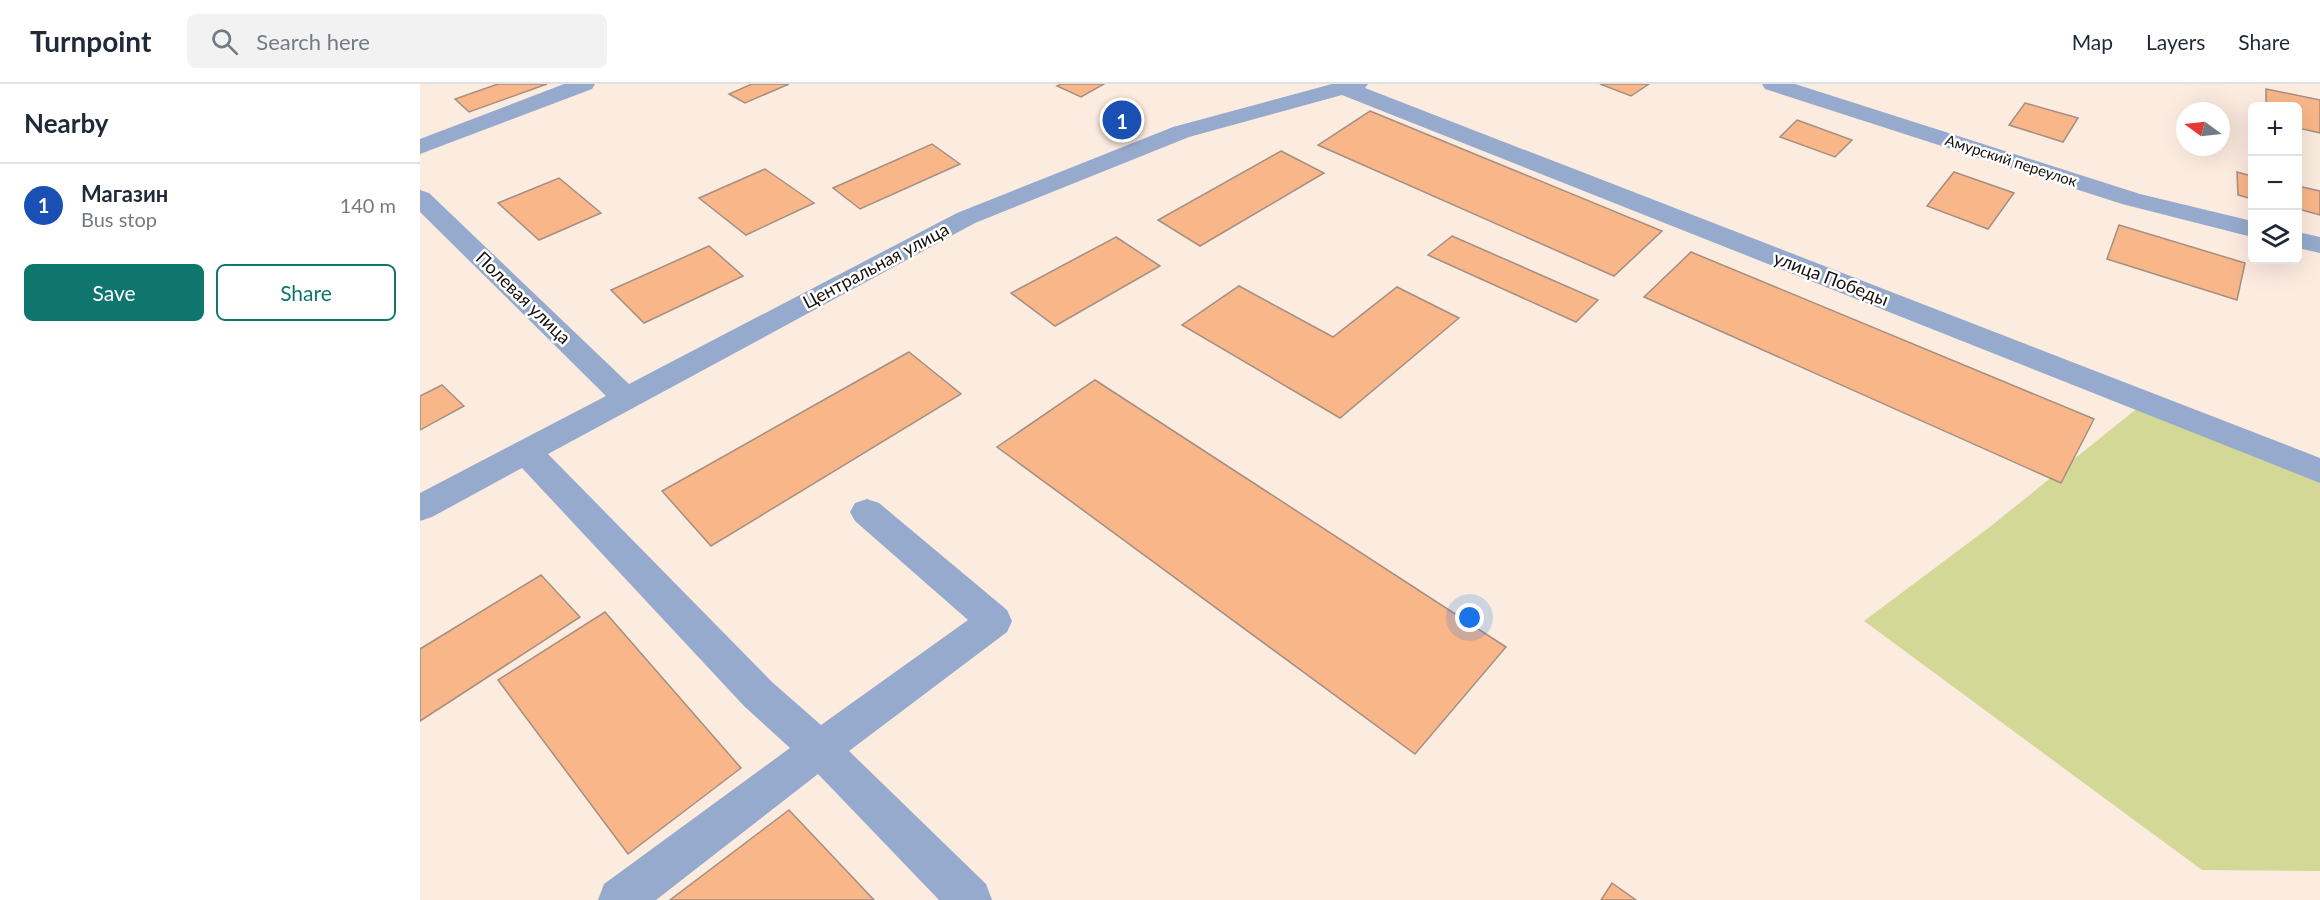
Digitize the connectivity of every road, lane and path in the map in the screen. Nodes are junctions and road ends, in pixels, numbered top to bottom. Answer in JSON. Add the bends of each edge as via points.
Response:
{"nodes":[{"id":1,"x":584,"y":84,"type":"edge"},
{"id":2,"x":1773,"y":84,"type":"edge"},
{"id":3,"x":1350,"y":86,"type":"edge"},
{"id":4,"x":420,"y":147,"type":"edge"},
{"id":5,"x":420,"y":198,"type":"edge"},
{"id":6,"x":2248,"y":228,"type":"edge"},
{"id":7,"x":2302,"y":241,"type":"edge"},
{"id":8,"x":2320,"y":245,"type":"edge"},
{"id":9,"x":627,"y":399,"type":"junction"},
{"id":10,"x":525,"y":450,"type":"junction"},
{"id":11,"x":2320,"y":471,"type":"edge"},
{"id":12,"x":420,"y":508,"type":"edge"},
{"id":13,"x":867,"y":512,"type":"dead end"},
{"id":14,"x":820,"y":749,"type":"junction"},
{"id":15,"x":620,"y":900,"type":"edge"},
{"id":16,"x":970,"y":900,"type":"edge"}],
"edges":[{"from":1,"to":4,"type":"street"},
{"from":2,"to":6,"type":"street","name":"Амурский переулок","via":[[2131,199]]},
{"from":3,"to":9,"type":"street","name":"Центральная улица","via":[[1181,132],[966,218]]},
{"from":3,"to":11,"type":"street","name":"улица Победы"},
{"from":5,"to":9,"type":"street","name":"Полевая улица"},
{"from":7,"to":8,"type":"street"},
{"from":9,"to":10,"type":"street","name":"Центральная улица"},
{"from":10,"to":12,"type":"street","name":"Центральная улица"},
{"from":10,"to":14,"type":"street","via":[[758,694]]},
{"from":13,"to":14,"type":"street","via":[[994,621]]},
{"from":14,"to":15,"type":"street"},
{"from":14,"to":16,"type":"street"}]}
